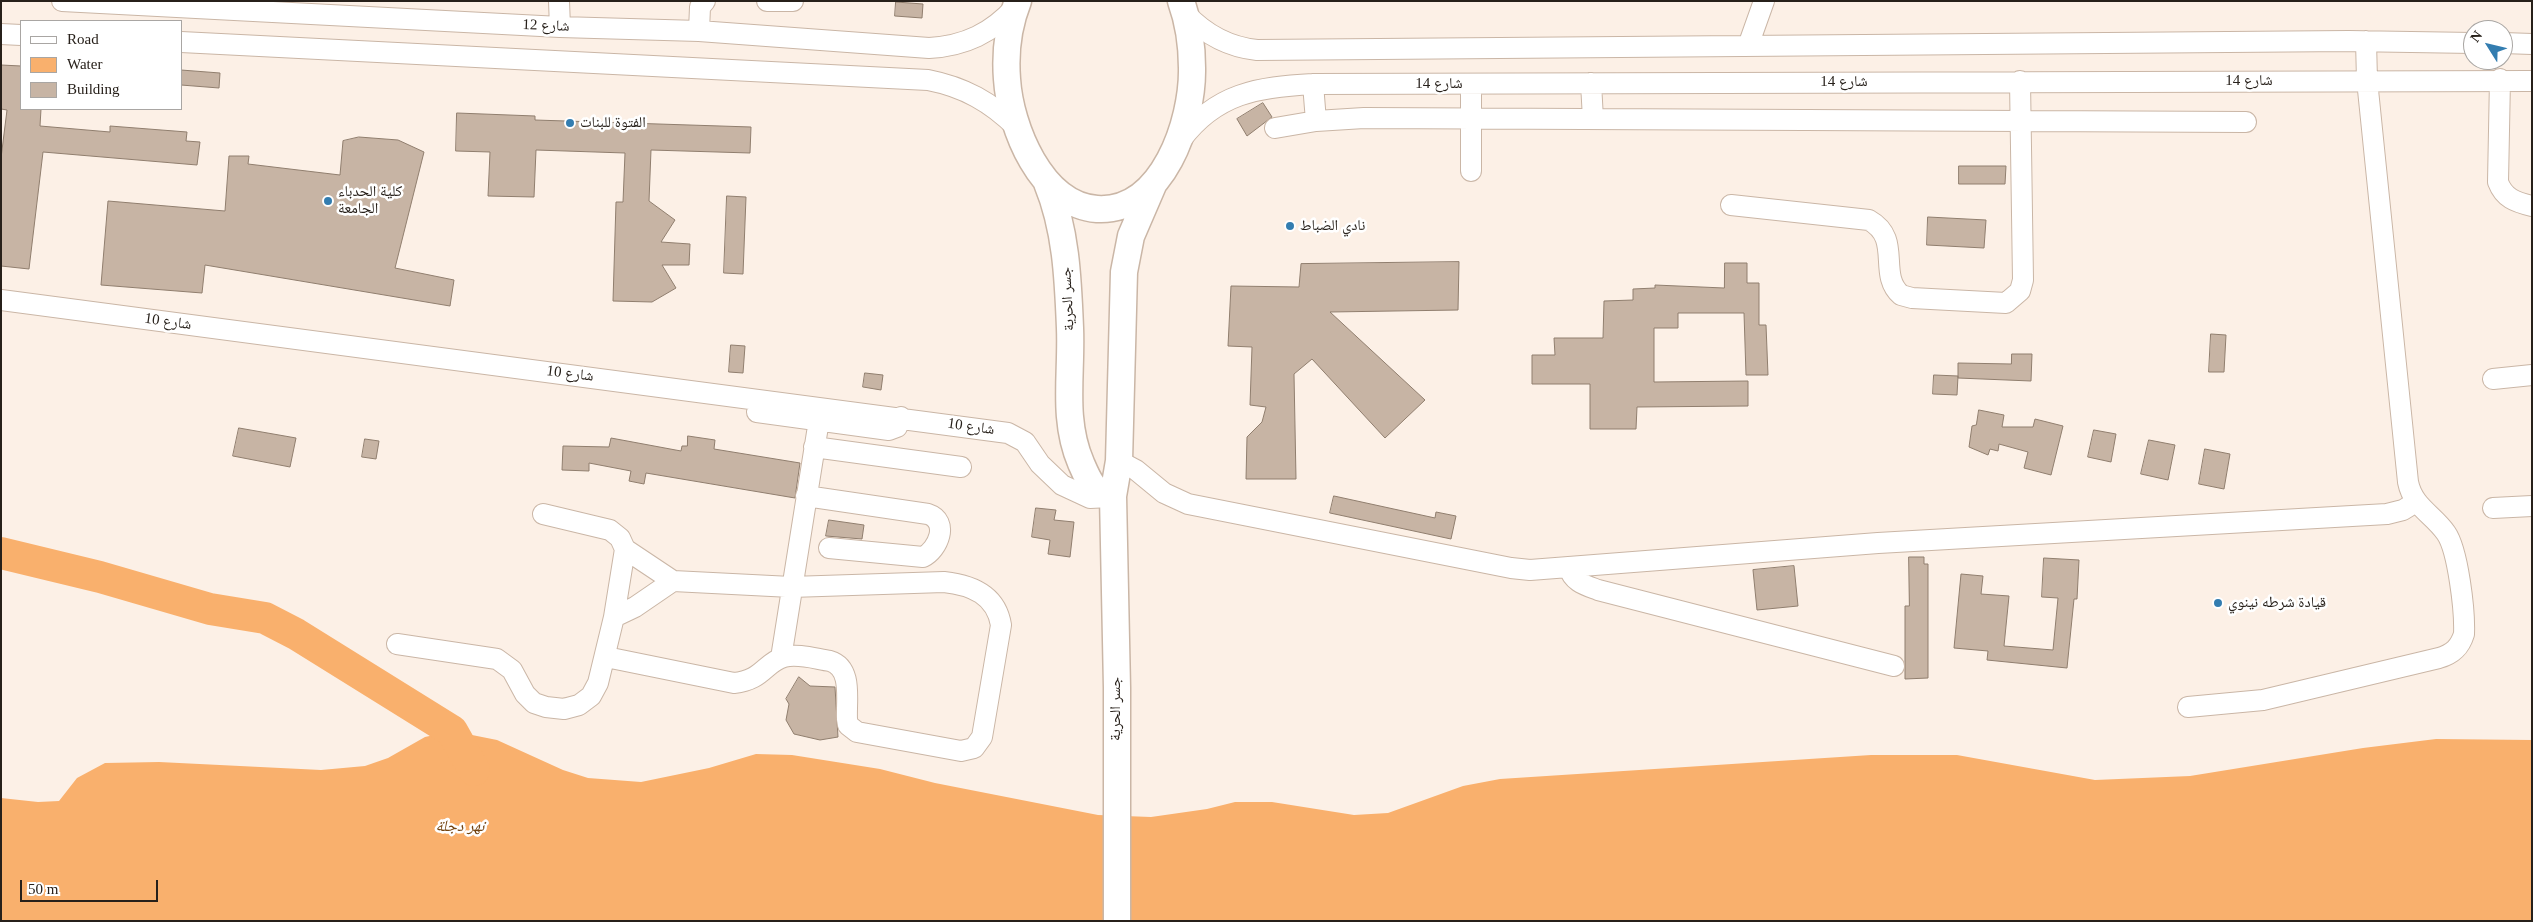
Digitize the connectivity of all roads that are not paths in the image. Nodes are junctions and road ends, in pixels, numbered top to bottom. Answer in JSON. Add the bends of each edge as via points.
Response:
{"nodes":[{"id":1,"x":62,"y":1,"type":"edge"},
{"id":2,"x":559,"y":1,"type":"edge"},
{"id":3,"x":705,"y":1,"type":"edge"},
{"id":4,"x":767,"y":1,"type":"edge"},
{"id":5,"x":793,"y":1,"type":"edge"},
{"id":6,"x":1764,"y":1,"type":"edge"},
{"id":7,"x":1017,"y":4,"type":"edge"},
{"id":8,"x":1184,"y":7,"type":"edge"},
{"id":9,"x":325,"y":16,"type":"junction"},
{"id":10,"x":560,"y":27,"type":"junction"},
{"id":11,"x":699,"y":31,"type":"junction"},
{"id":12,"x":1,"y":34,"type":"edge"},
{"id":13,"x":20,"y":35,"type":"edge"},
{"id":14,"x":2366,"y":41,"type":"junction"},
{"id":15,"x":182,"y":42,"type":"edge"},
{"id":16,"x":2463,"y":43,"type":"edge"},
{"id":17,"x":2513,"y":43,"type":"edge"},
{"id":18,"x":2532,"y":44,"type":"edge"},
{"id":19,"x":1748,"y":46,"type":"junction"},
{"id":20,"x":325,"y":48,"type":"junction"},
{"id":21,"x":2500,"y":79,"type":"junction"},
{"id":22,"x":2367,"y":80,"type":"junction"},
{"id":23,"x":2020,"y":81,"type":"junction"},
{"id":24,"x":2532,"y":81,"type":"edge"},
{"id":25,"x":1591,"y":83,"type":"junction"},
{"id":26,"x":1313,"y":84,"type":"junction"},
{"id":27,"x":1471,"y":84,"type":"junction"},
{"id":28,"x":1593,"y":119,"type":"junction"},
{"id":29,"x":1471,"y":120,"type":"junction"},
{"id":30,"x":2021,"y":120,"type":"junction"},
{"id":31,"x":1316,"y":121,"type":"junction"},
{"id":32,"x":2246,"y":122,"type":"dead end"},
{"id":33,"x":1017,"y":128,"type":"junction"},
{"id":34,"x":1275,"y":128,"type":"dead end"},
{"id":35,"x":1176,"y":146,"type":"junction"},
{"id":36,"x":1471,"y":171,"type":"dead end"},
{"id":37,"x":1044,"y":178,"type":"junction"},
{"id":38,"x":1153,"y":185,"type":"junction"},
{"id":39,"x":1731,"y":205,"type":"dead end"},
{"id":40,"x":2532,"y":206,"type":"edge"},
{"id":41,"x":1,"y":300,"type":"edge"},
{"id":42,"x":2532,"y":375,"type":"edge"},
{"id":43,"x":2494,"y":379,"type":"dead end"},
{"id":44,"x":746,"y":411,"type":"dead end"},
{"id":45,"x":901,"y":417,"type":"junction"},
{"id":46,"x":819,"y":420,"type":"junction"},
{"id":47,"x":814,"y":447,"type":"junction"},
{"id":48,"x":1119,"y":461,"type":"junction"},
{"id":49,"x":961,"y":467,"type":"dead end"},
{"id":50,"x":806,"y":496,"type":"junction"},
{"id":51,"x":1113,"y":496,"type":"junction"},
{"id":52,"x":2416,"y":502,"type":"junction"},
{"id":53,"x":2532,"y":506,"type":"edge"},
{"id":54,"x":2493,"y":508,"type":"dead end"},
{"id":55,"x":543,"y":514,"type":"dead end"},
{"id":56,"x":829,"y":548,"type":"dead end"},
{"id":57,"x":626,"y":549,"type":"junction"},
{"id":58,"x":1569,"y":568,"type":"junction"},
{"id":59,"x":673,"y":581,"type":"junction"},
{"id":60,"x":791,"y":587,"type":"junction"},
{"id":61,"x":614,"y":617,"type":"junction"},
{"id":62,"x":397,"y":644,"type":"dead end"},
{"id":63,"x":606,"y":657,"type":"junction"},
{"id":64,"x":781,"y":658,"type":"junction"},
{"id":65,"x":1894,"y":666,"type":"dead end"},
{"id":66,"x":2188,"y":707,"type":"dead end"},
{"id":67,"x":1117,"y":921,"type":"edge"}],
"edges":[{"from":1,"to":9,"type":"street","name":"شارع 12"},
{"from":2,"to":10,"type":"street"},
{"from":3,"to":11,"type":"street","via":[[700,7]]},
{"from":4,"to":5,"type":"street"},
{"from":6,"to":19,"type":"street"},
{"from":7,"to":11,"type":"street","name":"شارع 12","via":[[984,34],[943,47]]},
{"from":7,"to":33,"type":"main road","via":[[1006,54],[1010,104]]},
{"from":8,"to":19,"type":"street","via":[[1195,24],[1218,40],[1257,50]]},
{"from":8,"to":35,"type":"main road","via":[[1192,69],[1190,97]]},
{"from":9,"to":10,"type":"street","name":"شارع 12"},
{"from":9,"to":20,"type":"street"},
{"from":10,"to":11,"type":"street","name":"شارع 12"},
{"from":12,"to":13,"type":"street"},
{"from":14,"to":16,"type":"street"},
{"from":14,"to":19,"type":"street"},
{"from":14,"to":22,"type":"street"},
{"from":15,"to":20,"type":"street"},
{"from":17,"to":18,"type":"street"},
{"from":20,"to":33,"type":"street","via":[[928,80],[961,88],[977,96]]},
{"from":21,"to":22,"type":"street","name":"شارع 14"},
{"from":21,"to":24,"type":"street","name":"شارع 14"},
{"from":21,"to":40,"type":"street","via":[[2498,182],[2513,201]]},
{"from":22,"to":23,"type":"street","name":"شارع 14"},
{"from":22,"to":52,"type":"street","via":[[2408,482]]},
{"from":23,"to":25,"type":"street","name":"شارع 14"},
{"from":23,"to":30,"type":"street"},
{"from":25,"to":27,"type":"street","name":"شارع 14"},
{"from":25,"to":28,"type":"street"},
{"from":26,"to":27,"type":"street","name":"شارع 14"},
{"from":26,"to":31,"type":"street"},
{"from":26,"to":35,"type":"street","name":"شارع 14","via":[[1273,86],[1235,96],[1202,117]]},
{"from":27,"to":29,"type":"street"},
{"from":28,"to":29,"type":"street"},
{"from":28,"to":30,"type":"street"},
{"from":29,"to":31,"type":"street","via":[[1364,118]]},
{"from":29,"to":36,"type":"street"},
{"from":30,"to":32,"type":"street"},
{"from":30,"to":39,"type":"street","via":[[2023,280],[2020,291],[2006,303],[1901,295],[1892,280],[1888,240],[1882,229],[1869,220]]},
{"from":31,"to":34,"type":"street"},
{"from":33,"to":37,"type":"main road"},
{"from":35,"to":38,"type":"main road"},
{"from":37,"to":38,"type":"main road","via":[[1066,200],[1096,209],[1127,204]]},
{"from":37,"to":51,"type":"main road","name":"جسر الحرية","via":[[1062,230],[1067,268],[1070,331],[1068,401],[1072,437],[1094,487]]},
{"from":38,"to":48,"type":"main road","name":"جسر الحرية","via":[[1131,236],[1124,272]]},
{"from":41,"to":45,"type":"street","name":"شارع 10"},
{"from":42,"to":43,"type":"street"},
{"from":44,"to":46,"type":"street"},
{"from":45,"to":46,"type":"street","via":[[896,427],[889,430]]},
{"from":45,"to":51,"type":"street","name":"شارع 10","via":[[1014,435],[1025,442],[1040,464],[1062,484],[1090,498]]},
{"from":46,"to":47,"type":"street"},
{"from":47,"to":49,"type":"street"},
{"from":47,"to":50,"type":"street"},
{"from":48,"to":51,"type":"main road","name":"جسر الحرية"},
{"from":48,"to":58,"type":"street","via":[[1136,470],[1164,494],[1188,504],[1512,568]]},
{"from":50,"to":56,"type":"street","via":[[928,514],[940,527],[937,545],[923,557]]},
{"from":50,"to":60,"type":"street"},
{"from":51,"to":67,"type":"main road","name":"جسر الحرية"},
{"from":52,"to":58,"type":"street","via":[[2387,514],[1878,542]]},
{"from":52,"to":66,"type":"street","via":[[2446,532],[2454,551],[2464,626],[2462,641],[2453,652],[2440,658],[2263,700]]},
{"from":53,"to":54,"type":"street"},
{"from":55,"to":57,"type":"street","via":[[610,530]]},
{"from":57,"to":59,"type":"street"},
{"from":57,"to":61,"type":"street"},
{"from":58,"to":65,"type":"street","via":[[1570,574],[1579,582],[1605,592]]},
{"from":59,"to":60,"type":"street"},
{"from":59,"to":61,"type":"street","via":[[635,608]]},
{"from":60,"to":64,"type":"street"},
{"from":60,"to":64,"type":"street","via":[[944,582],[987,596],[997,609],[1001,633],[980,743],[968,751],[961,751],[857,732],[847,719],[846,678],[841,667],[830,661],[799,656]]},
{"from":61,"to":63,"type":"street"},
{"from":62,"to":63,"type":"street","via":[[497,659],[512,670],[529,699],[546,708],[572,708],[585,702],[596,690]]},
{"from":63,"to":64,"type":"street","via":[[734,683],[759,676]]}]}
